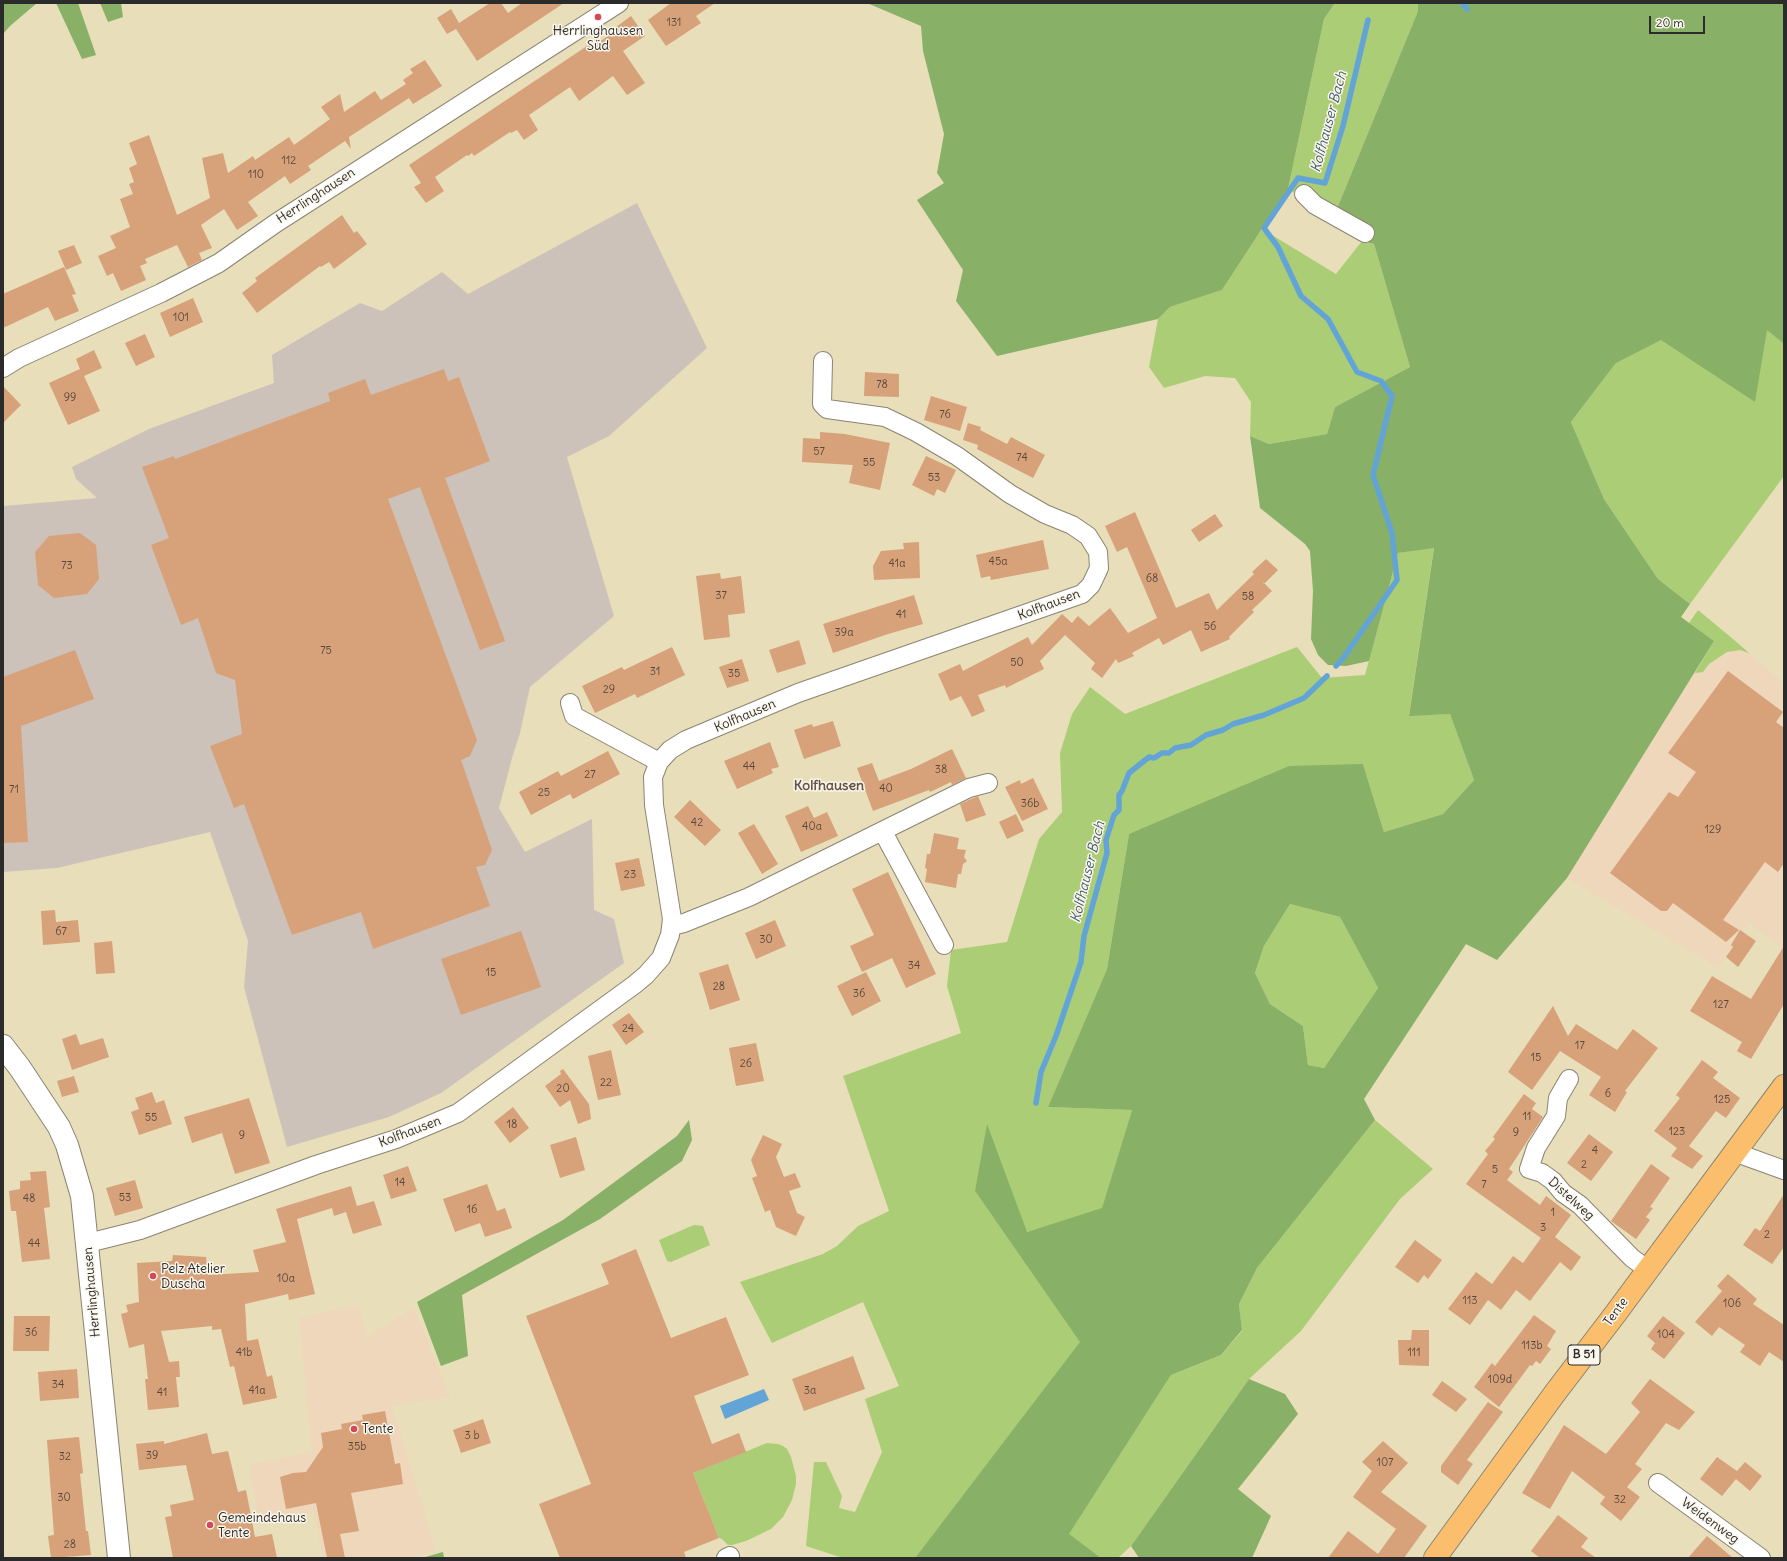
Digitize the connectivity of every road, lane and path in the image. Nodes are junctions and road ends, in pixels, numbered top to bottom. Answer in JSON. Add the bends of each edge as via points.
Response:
{"nodes":[{"id":1,"x":618,"y":3,"type":"edge"},
{"id":2,"x":1304,"y":194,"type":"dead end"},
{"id":3,"x":1365,"y":233,"type":"dead end"},
{"id":4,"x":823,"y":361,"type":"dead end"},
{"id":5,"x":3,"y":368,"type":"edge"},
{"id":6,"x":570,"y":703,"type":"dead end"},
{"id":7,"x":659,"y":762,"type":"junction"},
{"id":8,"x":988,"y":783,"type":"dead end"},
{"id":9,"x":883,"y":832,"type":"junction"},
{"id":10,"x":672,"y":926,"type":"junction"},
{"id":11,"x":944,"y":945,"type":"dead end"},
{"id":12,"x":3,"y":1046,"type":"edge"},
{"id":13,"x":1569,"y":1079,"type":"dead end"},
{"id":14,"x":1784,"y":1086,"type":"edge"},
{"id":15,"x":1734,"y":1152,"type":"junction"},
{"id":16,"x":1784,"y":1170,"type":"edge"},
{"id":17,"x":88,"y":1243,"type":"junction"},
{"id":18,"x":1647,"y":1269,"type":"junction"},
{"id":19,"x":1658,"y":1483,"type":"dead end"},
{"id":20,"x":119,"y":1558,"type":"edge"},
{"id":21,"x":1435,"y":1558,"type":"edge"},
{"id":22,"x":1761,"y":1558,"type":"edge"}],
"edges":[{"from":1,"to":5,"type":"street","name":"Herrlinghausen","via":[[276,222],[219,263]]},
{"from":2,"to":3,"type":"street","via":[[1315,205]]},
{"from":4,"to":7,"type":"street","name":"Kolfhausen","via":[[822,404],[828,409],[886,417],[957,456],[1010,494],[1045,514],[1072,525],[1088,536],[1098,552],[1099,568],[1091,585],[1082,594],[798,693],[686,740],[670,750]]},
{"from":6,"to":7,"type":"street","via":[[574,716]]},
{"from":7,"to":10,"type":"street","name":"Kolfhausen","via":[[653,777],[654,805],[672,911]]},
{"from":8,"to":9,"type":"street","via":[[969,788]]},
{"from":9,"to":10,"type":"street","via":[[749,896]]},
{"from":9,"to":11,"type":"street"},
{"from":10,"to":17,"type":"street","name":"Kolfhausen","via":[[661,958],[646,975],[458,1113],[396,1139],[294,1173],[140,1230]]},
{"from":12,"to":17,"type":"street","name":"Herrlinghausen","via":[[54,1118],[68,1145],[82,1196]]},
{"from":13,"to":18,"type":"street","name":"Distelweg","via":[[1558,1098],[1556,1116],[1536,1148],[1529,1168],[1553,1181],[1562,1193],[1580,1206],[1632,1258]]},
{"from":14,"to":15,"type":"main road","name":"Tente","number":"B 51"},
{"from":15,"to":16,"type":"street"},
{"from":15,"to":18,"type":"main road","name":"Tente","number":"B 51"},
{"from":17,"to":20,"type":"street","name":"Herrlinghausen"},
{"from":18,"to":21,"type":"main road","name":"Tente","number":"B 51"},
{"from":19,"to":22,"type":"street","name":"Weidenweg"}]}
